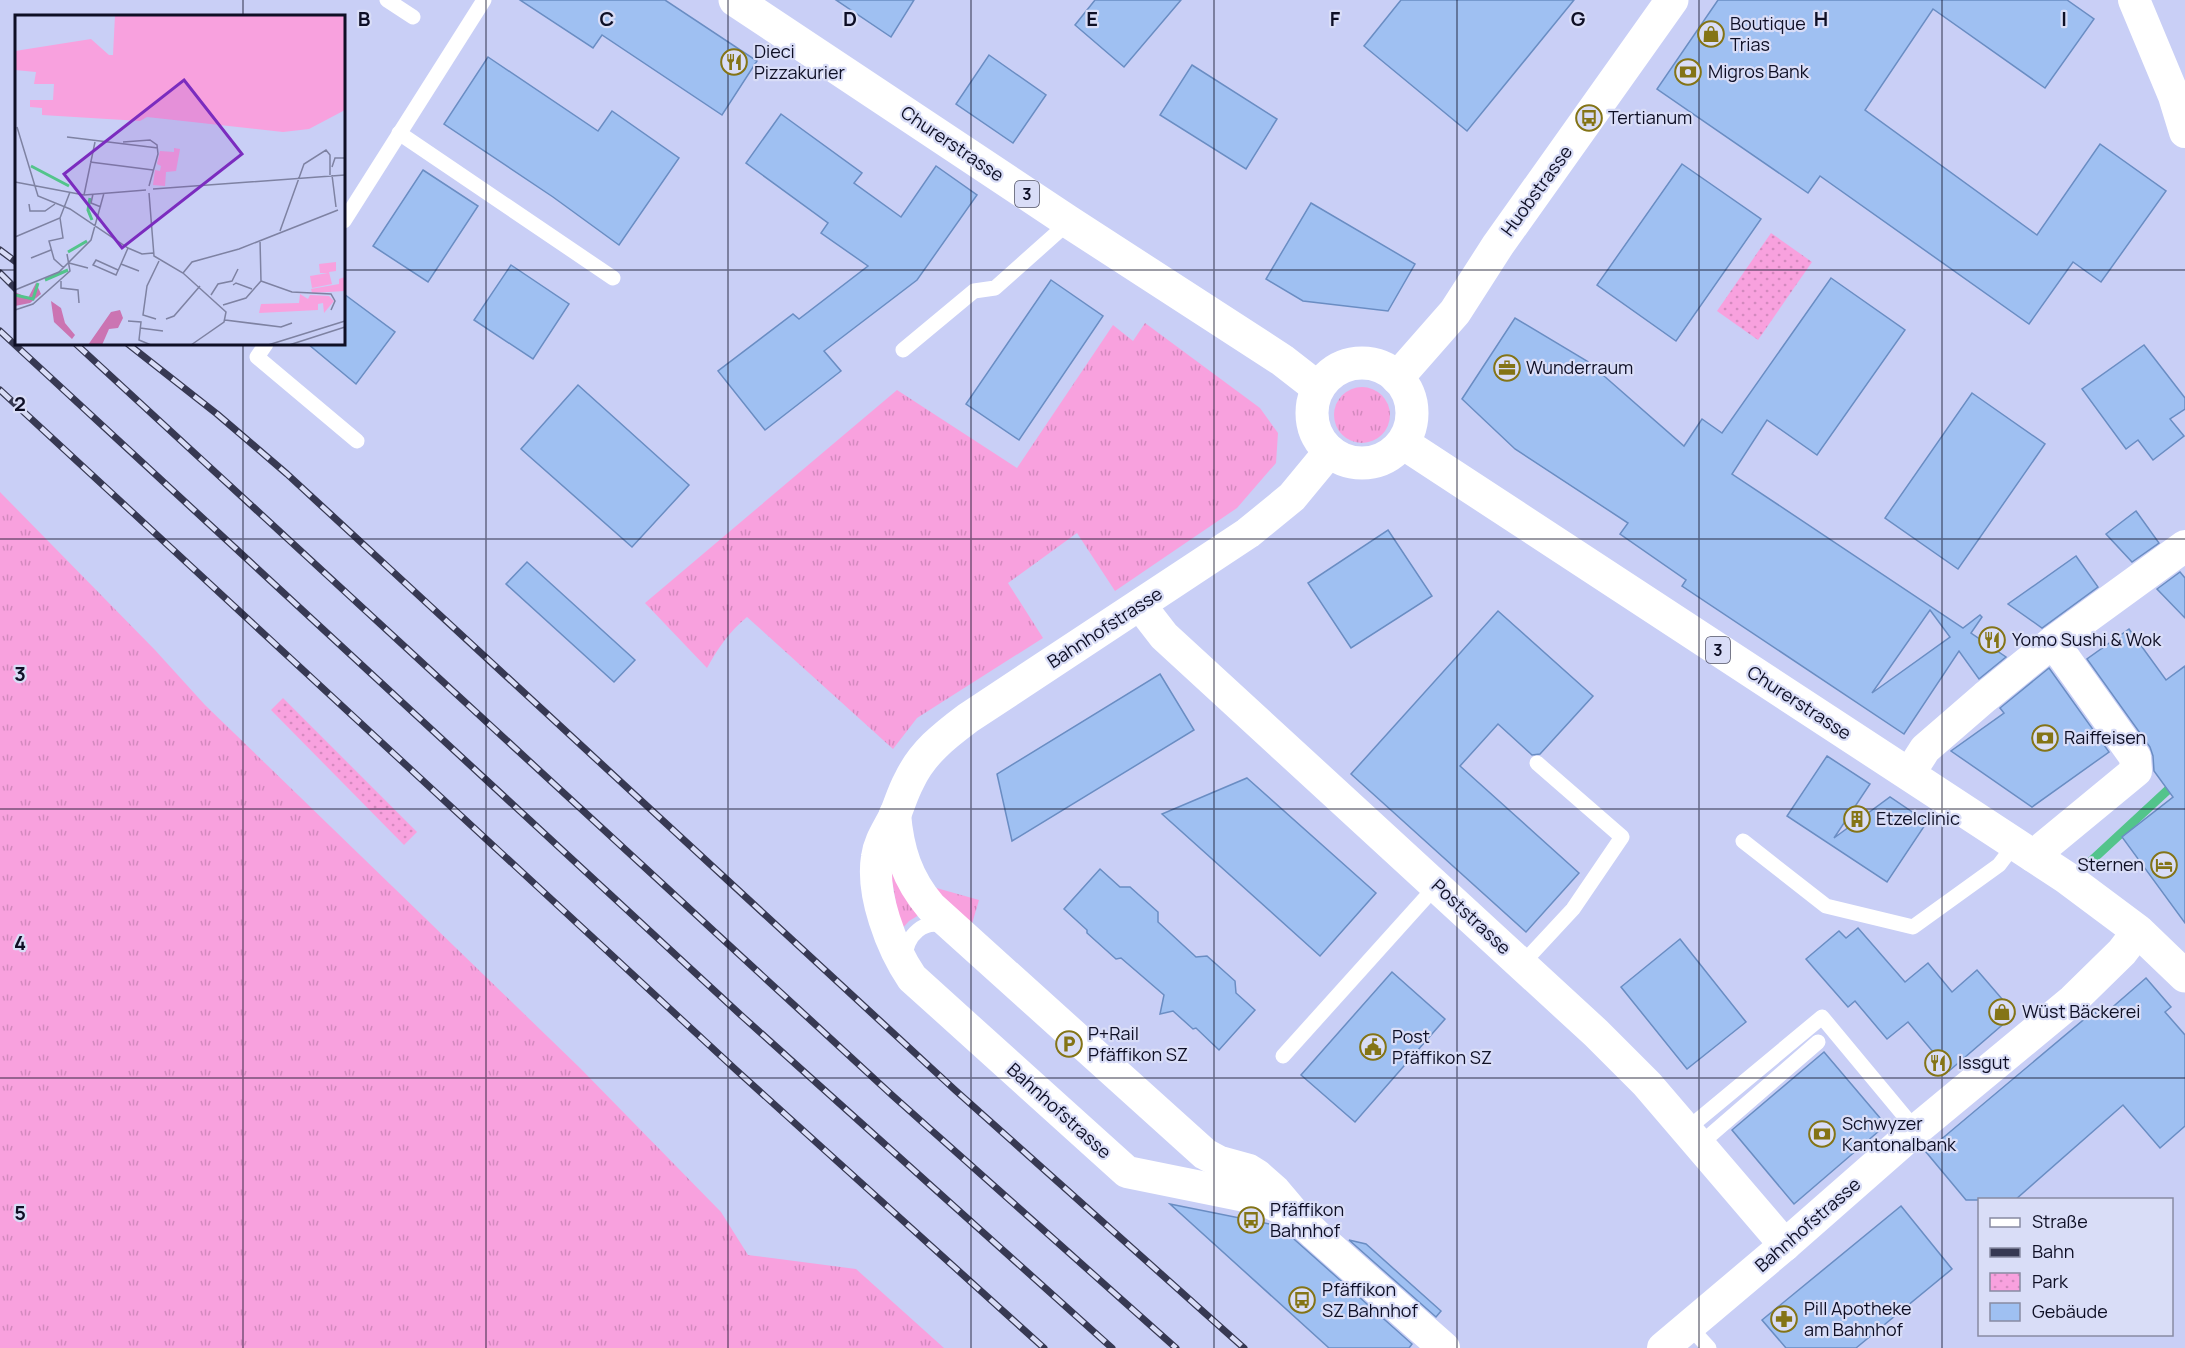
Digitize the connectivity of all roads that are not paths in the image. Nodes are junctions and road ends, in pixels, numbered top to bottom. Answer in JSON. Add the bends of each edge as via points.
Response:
{"nodes":[{"id":1,"x":387,"y":0,"type":"edge"},
{"id":2,"x":484,"y":0,"type":"edge"},
{"id":3,"x":735,"y":0,"type":"edge"},
{"id":4,"x":1672,"y":0,"type":"edge"},
{"id":5,"x":2134,"y":0,"type":"edge"},
{"id":6,"x":413,"y":17,"type":"dead end"},
{"id":7,"x":2185,"y":132,"type":"edge"},
{"id":8,"x":399,"y":134,"type":"junction"},
{"id":9,"x":345,"y":219,"type":"edge"},
{"id":10,"x":1068,"y":222,"type":"junction"},
{"id":11,"x":613,"y":278,"type":"dead end"},
{"id":12,"x":265,"y":345,"type":"edge"},
{"id":13,"x":903,"y":350,"type":"dead end"},
{"id":14,"x":1397,"y":378,"type":"junction"},
{"id":15,"x":1318,"y":388,"type":"junction"},
{"id":16,"x":357,"y":441,"type":"dead end"},
{"id":17,"x":1403,"y":443,"type":"junction"},
{"id":18,"x":1330,"y":451,"type":"junction"},
{"id":19,"x":2185,"y":546,"type":"edge"},
{"id":20,"x":1140,"y":605,"type":"junction"},
{"id":21,"x":2053,"y":642,"type":"junction"},
{"id":22,"x":1537,"y":763,"type":"dead end"},
{"id":23,"x":1909,"y":774,"type":"junction"},
{"id":24,"x":895,"y":814,"type":"junction"},
{"id":25,"x":1743,"y":841,"type":"dead end"},
{"id":26,"x":2024,"y":850,"type":"junction"},
{"id":27,"x":1437,"y":885,"type":"junction"},
{"id":28,"x":2138,"y":931,"type":"junction"},
{"id":29,"x":963,"y":935,"type":"junction"},
{"id":30,"x":1522,"y":964,"type":"junction"},
{"id":31,"x":2185,"y":976,"type":"edge"},
{"id":32,"x":912,"y":978,"type":"junction"},
{"id":33,"x":1818,"y":1042,"type":"dead end"},
{"id":34,"x":1283,"y":1056,"type":"dead end"},
{"id":35,"x":1916,"y":1130,"type":"junction"},
{"id":36,"x":1693,"y":1138,"type":"junction"},
{"id":37,"x":1205,"y":1154,"type":"junction"},
{"id":38,"x":1191,"y":1185,"type":"junction"},
{"id":39,"x":1297,"y":1217,"type":"junction"},
{"id":40,"x":1785,"y":1245,"type":"junction"},
{"id":41,"x":1699,"y":1337,"type":"edge"},
{"id":42,"x":1444,"y":1348,"type":"edge"},
{"id":43,"x":1663,"y":1348,"type":"edge"}],
"edges":[{"from":1,"to":6,"type":"lane"},
{"from":2,"to":8,"type":"lane"},
{"from":3,"to":10,"type":"main road","name":"Churerstrasse","number":"3"},
{"from":4,"to":14,"type":"main road","name":"Huobstrasse","via":[[1455,312]]},
{"from":5,"to":7,"type":"street"},
{"from":8,"to":9,"type":"lane"},
{"from":8,"to":11,"type":"lane"},
{"from":10,"to":13,"type":"lane","via":[[995,288],[974,291]]},
{"from":10,"to":15,"type":"main road","name":"Churerstrasse","number":"3","via":[[1282,360]]},
{"from":12,"to":16,"type":"lane","via":[[257,357]]},
{"from":14,"to":15,"type":"main road","via":[[1378,366],[1355,363],[1334,372]]},
{"from":14,"to":17,"type":"main road","via":[[1412,409]]},
{"from":15,"to":18,"type":"main road","via":[[1312,407],[1314,427]]},
{"from":17,"to":18,"type":"main road","via":[[1390,455],[1372,463],[1345,461]]},
{"from":17,"to":23,"type":"main road","name":"Churerstrasse","number":"3"},
{"from":18,"to":20,"type":"street","name":"Bahnhofstrasse","via":[[1281,508]]},
{"from":19,"to":21,"type":"street"},
{"from":20,"to":24,"type":"street","name":"Bahnhofstrasse","via":[[939,741],[916,766]]},
{"from":20,"to":27,"type":"street","name":"Poststrasse","via":[[1164,636]]},
{"from":21,"to":23,"type":"street","via":[[1925,749]]},
{"from":21,"to":26,"type":"street","via":[[2135,757],[2136,771]]},
{"from":22,"to":30,"type":"lane","via":[[1622,837],[1573,909]]},
{"from":23,"to":26,"type":"main road","name":"Churerstrasse","number":"3"},
{"from":24,"to":29,"type":"street","name":"Bahnhofstrasse","via":[[897,841],[917,891]]},
{"from":24,"to":32,"type":"street","name":"Bahnhofstrasse","via":[[883,837],[876,874],[891,939]]},
{"from":25,"to":26,"type":"lane","via":[[1826,906],[1913,927]]},
{"from":26,"to":28,"type":"main road","name":"Churerstrasse","number":"3"},
{"from":27,"to":30,"type":"street","name":"Poststrasse"},
{"from":27,"to":34,"type":"lane"},
{"from":28,"to":31,"type":"main road","name":"Churerstrasse","number":"3"},
{"from":28,"to":35,"type":"street","name":"Bahnhofstrasse","via":[[2073,1000]]},
{"from":29,"to":32,"type":"lane","via":[[942,924],[917,930],[905,951]]},
{"from":29,"to":37,"type":"street","name":"Bahnhofstrasse"},
{"from":30,"to":36,"type":"street","name":"Poststrasse","via":[[1638,1076]]},
{"from":32,"to":38,"type":"street","name":"Bahnhofstrasse","via":[[1126,1172]]},
{"from":33,"to":36,"type":"lane"},
{"from":35,"to":36,"type":"lane","via":[[1822,1017]]},
{"from":35,"to":40,"type":"street","name":"Bahnhofstrasse"},
{"from":36,"to":40,"type":"street","name":"Poststrasse"},
{"from":37,"to":38,"type":"lane","via":[[1199,1177]]},
{"from":37,"to":39,"type":"street","name":"Bahnhofstrasse","via":[[1249,1170],[1275,1191]]},
{"from":38,"to":39,"type":"street","name":"Bahnhofstrasse","via":[[1265,1200]]},
{"from":39,"to":42,"type":"street","name":"Bahnhofstrasse"},
{"from":40,"to":41,"type":"street","name":"Bahnhofstrasse"},
{"from":41,"to":43,"type":"street","name":"Bahnhofstrasse"}]}
